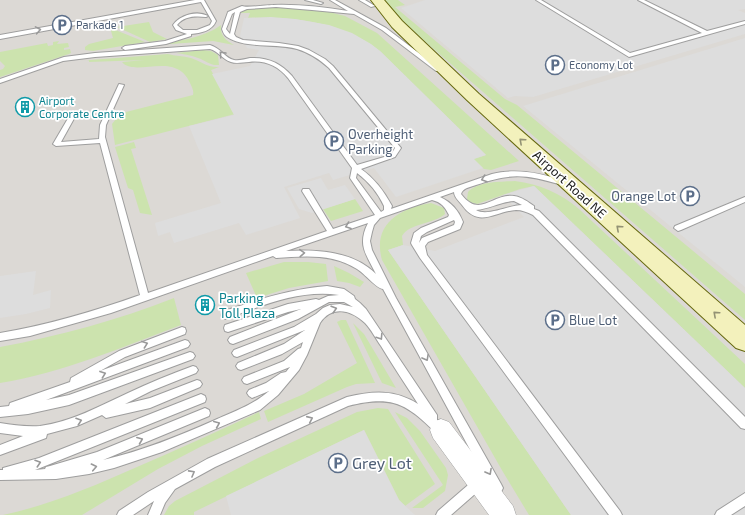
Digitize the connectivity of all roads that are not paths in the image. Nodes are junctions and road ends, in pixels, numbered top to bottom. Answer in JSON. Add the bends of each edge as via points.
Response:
{"nodes":[{"id":1,"x":307,"y":0,"type":"edge"},
{"id":2,"x":332,"y":0,"type":"edge"},
{"id":3,"x":538,"y":0,"type":"edge"},
{"id":4,"x":640,"y":0,"type":"edge"},
{"id":5,"x":369,"y":2,"type":"edge"},
{"id":6,"x":244,"y":6,"type":"junction"},
{"id":7,"x":355,"y":13,"type":"junction"},
{"id":8,"x":206,"y":16,"type":"dead end"},
{"id":9,"x":745,"y":22,"type":"edge"},
{"id":10,"x":706,"y":33,"type":"junction"},
{"id":11,"x":188,"y":35,"type":"dead end"},
{"id":12,"x":0,"y":37,"type":"edge"},
{"id":13,"x":237,"y":40,"type":"junction"},
{"id":14,"x":60,"y":60,"type":"junction"},
{"id":15,"x":0,"y":81,"type":"edge"},
{"id":16,"x":121,"y":85,"type":"dead end"},
{"id":17,"x":474,"y":97,"type":"junction"},
{"id":18,"x":74,"y":115,"type":"dead end"},
{"id":19,"x":103,"y":141,"type":"junction"},
{"id":20,"x":355,"y":168,"type":"junction"},
{"id":21,"x":465,"y":186,"type":"junction"},
{"id":22,"x":306,"y":191,"type":"dead end"},
{"id":23,"x":425,"y":199,"type":"junction"},
{"id":24,"x":587,"y":199,"type":"junction"},
{"id":25,"x":745,"y":199,"type":"edge"},
{"id":26,"x":381,"y":214,"type":"junction"},
{"id":27,"x":678,"y":228,"type":"dead end"},
{"id":28,"x":331,"y":232,"type":"junction"},
{"id":29,"x":263,"y":256,"type":"junction"},
{"id":30,"x":145,"y":297,"type":"junction"},
{"id":31,"x":328,"y":299,"type":"junction"},
{"id":32,"x":393,"y":300,"type":"junction"},
{"id":33,"x":357,"y":304,"type":"junction"},
{"id":34,"x":225,"y":315,"type":"dead end"},
{"id":35,"x":320,"y":316,"type":"junction"},
{"id":36,"x":371,"y":324,"type":"junction"},
{"id":37,"x":315,"y":326,"type":"junction"},
{"id":38,"x":228,"y":328,"type":"dead end"},
{"id":39,"x":182,"y":331,"type":"dead end"},
{"id":40,"x":0,"y":337,"type":"edge"},
{"id":41,"x":233,"y":340,"type":"dead end"},
{"id":42,"x":745,"y":340,"type":"edge"},
{"id":43,"x":185,"y":344,"type":"dead end"},
{"id":44,"x":308,"y":344,"type":"junction"},
{"id":45,"x":237,"y":353,"type":"dead end"},
{"id":46,"x":190,"y":356,"type":"dead end"},
{"id":47,"x":241,"y":366,"type":"dead end"},
{"id":48,"x":294,"y":368,"type":"junction"},
{"id":49,"x":193,"y":370,"type":"dead end"},
{"id":50,"x":247,"y":380,"type":"dead end"},
{"id":51,"x":196,"y":384,"type":"dead end"},
{"id":52,"x":252,"y":393,"type":"dead end"},
{"id":53,"x":49,"y":394,"type":"junction"},
{"id":54,"x":201,"y":398,"type":"dead end"},
{"id":55,"x":0,"y":411,"type":"edge"},
{"id":56,"x":205,"y":413,"type":"dead end"},
{"id":57,"x":94,"y":416,"type":"junction"},
{"id":58,"x":745,"y":424,"type":"edge"},
{"id":59,"x":61,"y":427,"type":"junction"},
{"id":60,"x":0,"y":428,"type":"edge"},
{"id":61,"x":441,"y":430,"type":"junction"},
{"id":62,"x":0,"y":450,"type":"edge"},
{"id":63,"x":0,"y":474,"type":"edge"},
{"id":64,"x":37,"y":474,"type":"junction"},
{"id":65,"x":479,"y":482,"type":"junction"},
{"id":66,"x":176,"y":483,"type":"junction"},
{"id":67,"x":745,"y":499,"type":"edge"},
{"id":68,"x":123,"y":515,"type":"edge"},
{"id":69,"x":154,"y":515,"type":"edge"},
{"id":70,"x":442,"y":515,"type":"edge"},
{"id":71,"x":504,"y":515,"type":"edge"},
{"id":72,"x":513,"y":515,"type":"edge"},
{"id":73,"x":616,"y":515,"type":"edge"},
{"id":74,"x":721,"y":515,"type":"edge"}],
"edges":[{"from":1,"to":7,"type":"lane"},
{"from":2,"to":7,"type":"lane"},
{"from":3,"to":10,"type":"lane","via":[[629,56]]},
{"from":4,"to":10,"type":"lane"},
{"from":5,"to":17,"type":"main road","name":"Airport Road NE","via":[[397,24]]},
{"from":6,"to":7,"type":"lane","via":[[302,5]]},
{"from":6,"to":13,"type":"lane","via":[[238,11],[232,34]]},
{"from":6,"to":13,"type":"lane","via":[[230,13],[224,29],[227,35]]},
{"from":7,"to":17,"type":"lane","via":[[384,29]]},
{"from":12,"to":8,"type":"lane","one_way":true,"via":[[202,0],[214,20],[212,26],[203,30],[184,32],[179,31],[175,25],[178,20],[186,17]]},
{"from":9,"to":10,"type":"lane"},
{"from":11,"to":14,"type":"lane","via":[[166,42]]},
{"from":13,"to":20,"type":"lane","via":[[293,46],[319,57],[331,67],[397,145],[398,151],[393,156]]},
{"from":14,"to":15,"type":"lane"},
{"from":20,"to":14,"type":"lane","one_way":true,"via":[[285,70],[275,64],[259,60],[232,61],[226,59],[218,49],[210,47]]},
{"from":16,"to":19,"type":"lane","via":[[101,131]]},
{"from":24,"to":17,"type":"main road","name":"Airport Road NE","one_way":true},
{"from":18,"to":19,"type":"lane","via":[[56,144]]},
{"from":19,"to":30,"type":"lane"},
{"from":20,"to":26,"type":"lane","via":[[354,178]]},
{"from":20,"to":26,"type":"lane","via":[[366,174],[387,204],[388,209]]},
{"from":21,"to":23,"type":"lane"},
{"from":24,"to":21,"type":"lane","one_way":true,"via":[[562,183],[524,173],[494,176]]},
{"from":21,"to":58,"type":"lane","via":[[457,192],[474,214],[490,216],[516,206],[526,207],[536,213]]},
{"from":22,"to":28,"type":"lane"},
{"from":23,"to":26,"type":"lane"},
{"from":23,"to":73,"type":"lane","via":[[438,198],[453,215],[451,220],[417,235],[415,243]]},
{"from":42,"to":24,"type":"main road","name":"Airport Road NE","one_way":true},
{"from":25,"to":27,"type":"lane"},
{"from":26,"to":28,"type":"lane","one_way":true},
{"from":26,"to":32,"type":"lane","via":[[371,224],[366,241]]},
{"from":28,"to":29,"type":"lane"},
{"from":29,"to":30,"type":"lane"},
{"from":29,"to":32,"type":"lane","one_way":true,"via":[[317,252],[349,260],[370,273]]},
{"from":30,"to":40,"type":"lane","via":[[30,332]]},
{"from":31,"to":33,"type":"lane","via":[[345,298]]},
{"from":31,"to":38,"type":"lane","via":[[288,308]]},
{"from":31,"to":41,"type":"lane","via":[[295,316]]},
{"from":32,"to":72,"type":"lane","one_way":true},
{"from":33,"to":34,"type":"lane","via":[[340,290],[317,289]]},
{"from":33,"to":36,"type":"lane"},
{"from":35,"to":36,"type":"lane","one_way":true,"via":[[332,309],[351,309],[360,313]]},
{"from":35,"to":37,"type":"lane"},
{"from":35,"to":45,"type":"lane","via":[[297,330]]},
{"from":36,"to":61,"type":"lane","one_way":true},
{"from":37,"to":44,"type":"lane"},
{"from":37,"to":47,"type":"lane","via":[[290,347]]},
{"from":53,"to":39,"type":"lane","one_way":true,"via":[[122,354]]},
{"from":53,"to":43,"type":"lane","one_way":true},
{"from":44,"to":48,"type":"lane"},
{"from":44,"to":50,"type":"lane","via":[[287,364]]},
{"from":46,"to":55,"type":"lane","via":[[69,400],[28,409]]},
{"from":48,"to":52,"type":"lane","via":[[270,386]]},
{"from":64,"to":48,"type":"lane","one_way":true,"via":[[63,473],[113,463],[161,448],[256,407],[270,396]]},
{"from":49,"to":57,"type":"lane","via":[[148,388]]},
{"from":51,"to":57,"type":"lane","via":[[150,403]]},
{"from":53,"to":55,"type":"lane"},
{"from":63,"to":54,"type":"lane","one_way":true,"via":[[39,463]]},
{"from":64,"to":56,"type":"lane","one_way":true,"via":[[97,457]]},
{"from":59,"to":57,"type":"lane","one_way":true},
{"from":59,"to":60,"type":"lane","via":[[34,432]]},
{"from":59,"to":62,"type":"lane"},
{"from":61,"to":65,"type":"street"},
{"from":66,"to":61,"type":"lane","one_way":true,"via":[[210,463],[361,398],[385,397],[405,401],[416,407]]},
{"from":63,"to":64,"type":"lane"},
{"from":65,"to":70,"type":"lane"},
{"from":65,"to":71,"type":"street"},
{"from":66,"to":68,"type":"lane"},
{"from":66,"to":69,"type":"lane","via":[[161,499]]},
{"from":67,"to":74,"type":"lane"}]}
